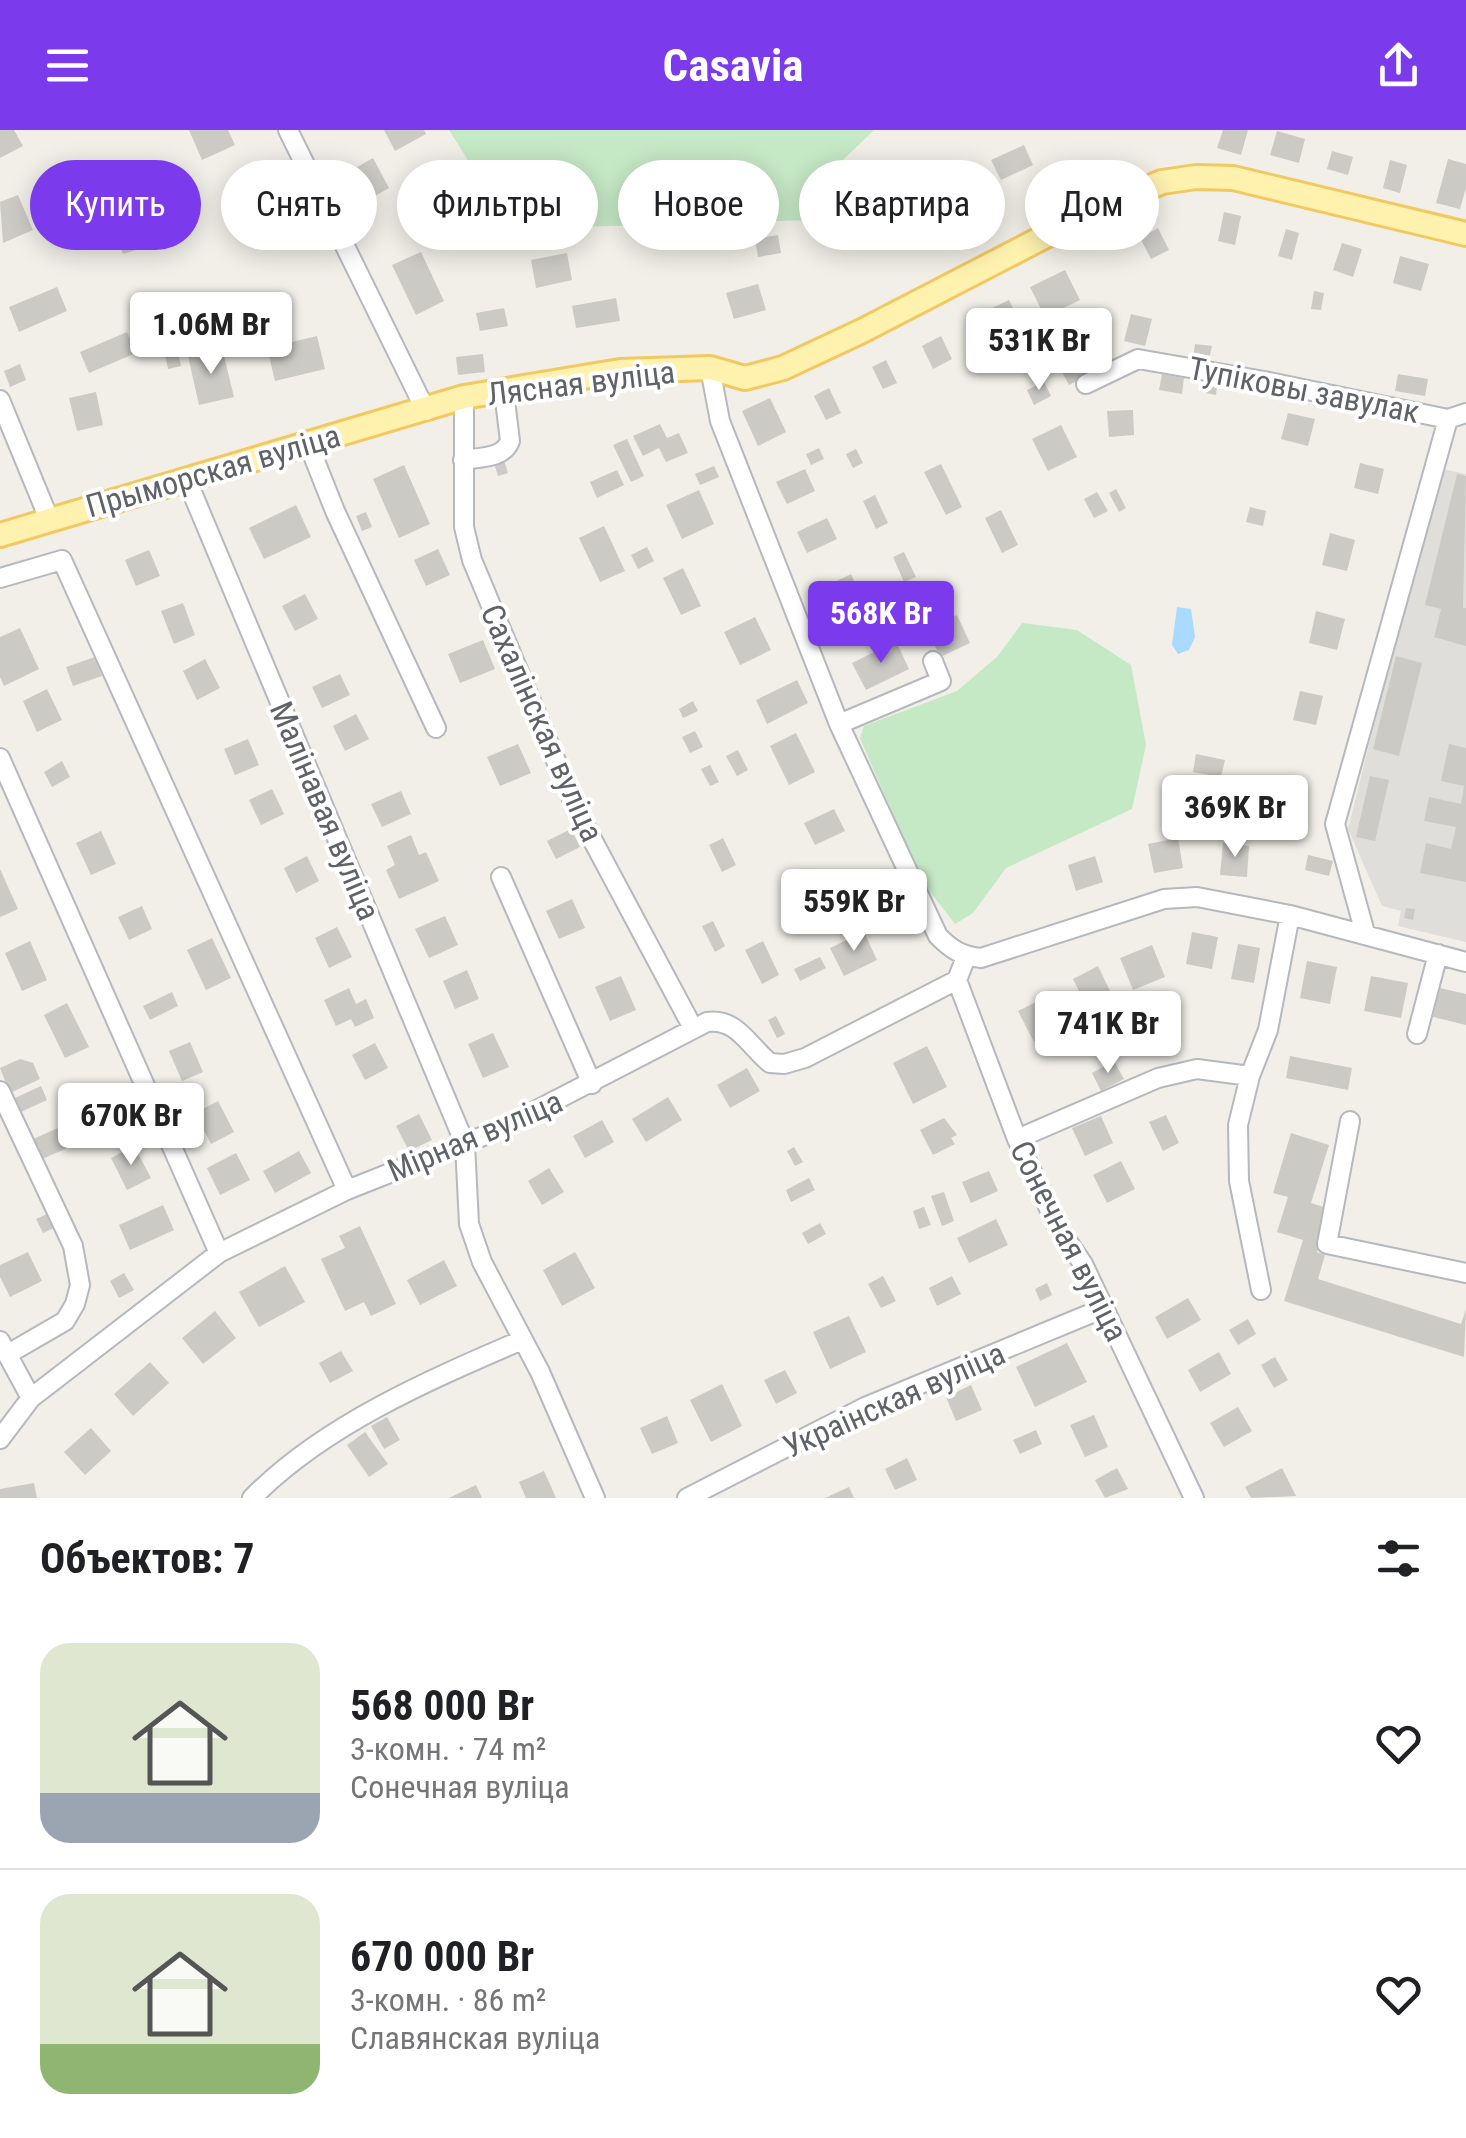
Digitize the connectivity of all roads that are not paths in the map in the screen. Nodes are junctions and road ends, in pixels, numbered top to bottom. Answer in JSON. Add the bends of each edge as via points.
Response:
{"nodes":[{"id":1,"x":288,"y":130,"type":"edge"},
{"id":2,"x":1466,"y":234,"type":"edge"},
{"id":3,"x":710,"y":368,"type":"junction"},
{"id":4,"x":1086,"y":384,"type":"dead end"},
{"id":5,"x":504,"y":392,"type":"junction"},
{"id":6,"x":464,"y":398,"type":"junction"},
{"id":7,"x":0,"y":400,"type":"edge"},
{"id":8,"x":426,"y":411,"type":"junction"},
{"id":9,"x":1457,"y":416,"type":"edge"},
{"id":10,"x":308,"y":443,"type":"junction"},
{"id":11,"x":464,"y":460,"type":"junction"},
{"id":12,"x":186,"y":478,"type":"junction"},
{"id":13,"x":48,"y":519,"type":"junction"},
{"id":14,"x":0,"y":535,"type":"edge"},
{"id":15,"x":0,"y":578,"type":"edge"},
{"id":16,"x":933,"y":662,"type":"dead end"},
{"id":17,"x":839,"y":724,"type":"junction"},
{"id":18,"x":436,"y":728,"type":"dead end"},
{"id":19,"x":0,"y":758,"type":"edge"},
{"id":20,"x":500,"y":877,"type":"dead end"},
{"id":21,"x":1290,"y":915,"type":"junction"},
{"id":22,"x":1365,"y":933,"type":"junction"},
{"id":23,"x":962,"y":954,"type":"junction"},
{"id":24,"x":1438,"y":954,"type":"junction"},
{"id":25,"x":1466,"y":962,"type":"edge"},
{"id":26,"x":957,"y":980,"type":"junction"},
{"id":27,"x":693,"y":1028,"type":"junction"},
{"id":28,"x":1416,"y":1034,"type":"dead end"},
{"id":29,"x":1250,"y":1076,"type":"junction"},
{"id":30,"x":592,"y":1084,"type":"junction"},
{"id":31,"x":0,"y":1091,"type":"edge"},
{"id":32,"x":1350,"y":1122,"type":"dead end"},
{"id":33,"x":1017,"y":1139,"type":"junction"},
{"id":34,"x":465,"y":1144,"type":"junction"},
{"id":35,"x":347,"y":1190,"type":"junction"},
{"id":36,"x":219,"y":1253,"type":"junction"},
{"id":37,"x":1466,"y":1273,"type":"edge"},
{"id":38,"x":1261,"y":1290,"type":"dead end"},
{"id":39,"x":1104,"y":1308,"type":"junction"},
{"id":40,"x":522,"y":1340,"type":"junction"},
{"id":41,"x":4,"y":1348,"type":"edge"},
{"id":42,"x":31,"y":1398,"type":"junction"},
{"id":43,"x":0,"y":1439,"type":"edge"},
{"id":44,"x":252,"y":1498,"type":"edge"},
{"id":45,"x":595,"y":1498,"type":"edge"},
{"id":46,"x":687,"y":1498,"type":"edge"},
{"id":47,"x":1194,"y":1498,"type":"edge"}],
"edges":[{"from":1,"to":8,"type":"street"},
{"from":2,"to":3,"type":"main road","name":"Лясная вуліца","via":[[1232,178],[1162,182],[784,368],[745,378]]},
{"from":3,"to":5,"type":"main road","name":"Лясная вуліца","via":[[620,371]]},
{"from":3,"to":17,"type":"street","via":[[720,421]]},
{"from":4,"to":9,"type":"street","name":"Тупіковы завулак","via":[[1138,360]]},
{"from":5,"to":6,"type":"main road","name":"Лясная вуліца"},
{"from":5,"to":11,"type":"street","via":[[507,448]]},
{"from":6,"to":8,"type":"main road","name":"Лясная вуліца"},
{"from":6,"to":11,"type":"street","name":"Сахалінская вуліца"},
{"from":7,"to":13,"type":"street"},
{"from":8,"to":10,"type":"main road","name":"Прыморская вуліца"},
{"from":9,"to":22,"type":"street","via":[[1336,824]]},
{"from":10,"to":12,"type":"main road","name":"Прыморская вуліца"},
{"from":10,"to":18,"type":"street"},
{"from":11,"to":27,"type":"street","name":"Сахалінская вуліца","via":[[464,527],[472,560],[577,811]]},
{"from":12,"to":13,"type":"main road","name":"Прыморская вуліца"},
{"from":12,"to":34,"type":"street","name":"Малінавая вуліца"},
{"from":13,"to":14,"type":"main road","name":"Прыморская вуліца"},
{"from":15,"to":35,"type":"street","via":[[62,560]]},
{"from":16,"to":17,"type":"street","via":[[941,680]]},
{"from":17,"to":23,"type":"street","via":[[938,936]]},
{"from":19,"to":36,"type":"street"},
{"from":20,"to":30,"type":"street"},
{"from":21,"to":22,"type":"street"},
{"from":21,"to":23,"type":"street","via":[[1197,897],[1164,899],[1024,947],[980,958]]},
{"from":21,"to":29,"type":"street","via":[[1268,1030]]},
{"from":22,"to":24,"type":"street"},
{"from":23,"to":26,"type":"street"},
{"from":24,"to":25,"type":"street"},
{"from":24,"to":28,"type":"street"},
{"from":26,"to":27,"type":"street","via":[[784,1064],[770,1062],[735,1026],[720,1020]]},
{"from":26,"to":33,"type":"street","name":"Сонечная вуліца"},
{"from":27,"to":30,"type":"street","name":"Мірная вуліца"},
{"from":29,"to":33,"type":"street","via":[[1197,1070],[1158,1078]]},
{"from":29,"to":38,"type":"street","via":[[1238,1125],[1238,1182]]},
{"from":30,"to":34,"type":"street","name":"Мірная вуліца"},
{"from":31,"to":41,"type":"street","via":[[73,1246],[80,1285],[65,1321]]},
{"from":32,"to":37,"type":"street","via":[[1327,1244]]},
{"from":33,"to":39,"type":"street","name":"Сонечная вуліца"},
{"from":34,"to":35,"type":"street","name":"Мірная вуліца"},
{"from":34,"to":40,"type":"street","name":"Малінавая вуліца","via":[[469,1224]]},
{"from":35,"to":36,"type":"street","name":"Мірная вуліца"},
{"from":36,"to":42,"type":"street","name":"Мірная вуліца"},
{"from":39,"to":46,"type":"street","name":"Украінская вуліца","via":[[865,1407]]},
{"from":39,"to":47,"type":"street","name":"Сонечная вуліца"},
{"from":40,"to":44,"type":"street","via":[[368,1413]]},
{"from":40,"to":45,"type":"street","name":"Малінавая вуліца"},
{"from":41,"to":42,"type":"street"},
{"from":42,"to":43,"type":"street","name":"Мірная вуліца"}]}
